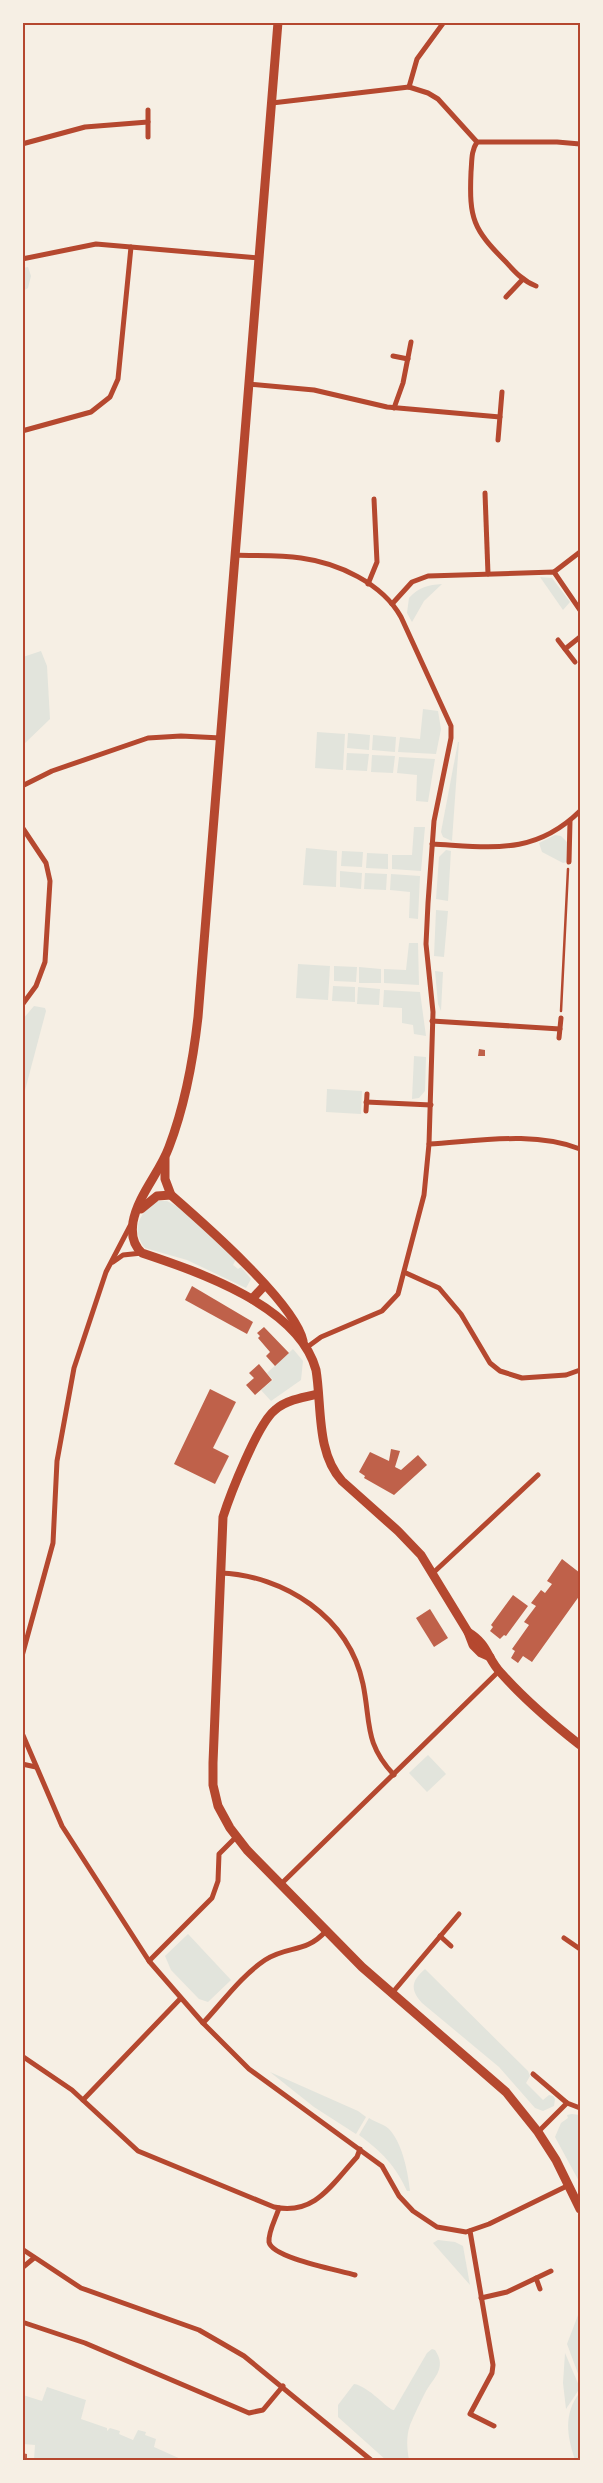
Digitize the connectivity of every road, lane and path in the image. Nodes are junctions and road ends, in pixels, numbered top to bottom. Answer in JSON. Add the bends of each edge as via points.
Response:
{"nodes":[{"id":1,"x":278,"y":22,"type":"edge"},
{"id":2,"x":444,"y":22,"type":"edge"},
{"id":3,"x":409,"y":88,"type":"junction"},
{"id":4,"x":272,"y":103,"type":"junction"},
{"id":5,"x":148,"y":110,"type":"dead end"},
{"id":6,"x":148,"y":122,"type":"junction"},
{"id":7,"x":148,"y":137,"type":"dead end"},
{"id":8,"x":477,"y":142,"type":"junction"},
{"id":9,"x":22,"y":144,"type":"edge"},
{"id":10,"x":580,"y":144,"type":"edge"},
{"id":11,"x":131,"y":247,"type":"junction"},
{"id":12,"x":258,"y":258,"type":"junction"},
{"id":13,"x":22,"y":259,"type":"edge"},
{"id":14,"x":522,"y":279,"type":"junction"},
{"id":15,"x":536,"y":286,"type":"dead end"},
{"id":16,"x":506,"y":297,"type":"dead end"},
{"id":17,"x":412,"y":342,"type":"dead end"},
{"id":18,"x":393,"y":356,"type":"dead end"},
{"id":19,"x":408,"y":359,"type":"junction"},
{"id":20,"x":249,"y":384,"type":"junction"},
{"id":21,"x":502,"y":392,"type":"dead end"},
{"id":22,"x":394,"y":408,"type":"junction"},
{"id":23,"x":500,"y":417,"type":"junction"},
{"id":24,"x":22,"y":431,"type":"edge"},
{"id":25,"x":498,"y":440,"type":"dead end"},
{"id":26,"x":485,"y":493,"type":"dead end"},
{"id":27,"x":374,"y":500,"type":"dead end"},
{"id":28,"x":580,"y":552,"type":"edge"},
{"id":29,"x":235,"y":556,"type":"junction"},
{"id":30,"x":554,"y":572,"type":"junction"},
{"id":31,"x":488,"y":574,"type":"junction"},
{"id":32,"x":368,"y":584,"type":"junction"},
{"id":33,"x":392,"y":604,"type":"junction"},
{"id":34,"x":580,"y":610,"type":"edge"},
{"id":35,"x":580,"y":637,"type":"edge"},
{"id":36,"x":558,"y":640,"type":"dead end"},
{"id":37,"x":565,"y":649,"type":"junction"},
{"id":38,"x":575,"y":662,"type":"dead end"},
{"id":39,"x":221,"y":738,"type":"junction"},
{"id":40,"x":22,"y":786,"type":"edge"},
{"id":41,"x":580,"y":811,"type":"edge"},
{"id":42,"x":570,"y":821,"type":"junction"},
{"id":43,"x":22,"y":828,"type":"edge"},
{"id":44,"x":432,"y":844,"type":"junction"},
{"id":45,"x":569,"y":862,"type":"joint"},
{"id":46,"x":22,"y":1005,"type":"edge"},
{"id":47,"x":561,"y":1018,"type":"joint"},
{"id":48,"x":432,"y":1021,"type":"junction"},
{"id":49,"x":560,"y":1029,"type":"junction"},
{"id":50,"x":559,"y":1038,"type":"dead end"},
{"id":51,"x":366,"y":1094,"type":"dead end"},
{"id":52,"x":366,"y":1102,"type":"junction"},
{"id":53,"x":431,"y":1105,"type":"junction"},
{"id":54,"x":366,"y":1111,"type":"dead end"},
{"id":55,"x":430,"y":1144,"type":"junction"},
{"id":56,"x":580,"y":1149,"type":"edge"},
{"id":57,"x":166,"y":1155,"type":"junction"},
{"id":58,"x":171,"y":1195,"type":"junction"},
{"id":59,"x":135,"y":1216,"type":"junction"},
{"id":60,"x":142,"y":1253,"type":"junction"},
{"id":61,"x":106,"y":1272,"type":"junction"},
{"id":62,"x":406,"y":1272,"type":"junction"},
{"id":63,"x":266,"y":1285,"type":"junction"},
{"id":64,"x":252,"y":1299,"type":"junction"},
{"id":65,"x":305,"y":1346,"type":"junction"},
{"id":66,"x":580,"y":1370,"type":"edge"},
{"id":67,"x":318,"y":1394,"type":"junction"},
{"id":68,"x":538,"y":1475,"type":"dead end"},
{"id":69,"x":220,"y":1573,"type":"junction"},
{"id":70,"x":433,"y":1573,"type":"junction"},
{"id":71,"x":22,"y":1656,"type":"edge"},
{"id":72,"x":499,"y":1672,"type":"junction"},
{"id":73,"x":22,"y":1733,"type":"edge"},
{"id":74,"x":580,"y":1745,"type":"edge"},
{"id":75,"x":22,"y":1764,"type":"edge"},
{"id":76,"x":36,"y":1767,"type":"junction"},
{"id":77,"x":394,"y":1775,"type":"junction"},
{"id":78,"x":237,"y":1836,"type":"junction"},
{"id":79,"x":280,"y":1884,"type":"junction"},
{"id":80,"x":459,"y":1914,"type":"dead end"},
{"id":81,"x":326,"y":1931,"type":"junction"},
{"id":82,"x":440,"y":1936,"type":"junction"},
{"id":83,"x":564,"y":1938,"type":"dead end"},
{"id":84,"x":451,"y":1946,"type":"dead end"},
{"id":85,"x":580,"y":1949,"type":"edge"},
{"id":86,"x":149,"y":1961,"type":"junction"},
{"id":87,"x":393,"y":1992,"type":"junction"},
{"id":88,"x":180,"y":1999,"type":"junction"},
{"id":89,"x":203,"y":2024,"type":"junction"},
{"id":90,"x":22,"y":2056,"type":"edge"},
{"id":91,"x":533,"y":2074,"type":"dead end"},
{"id":92,"x":83,"y":2100,"type":"junction"},
{"id":93,"x":567,"y":2103,"type":"junction"},
{"id":94,"x":580,"y":2108,"type":"edge"},
{"id":95,"x":538,"y":2132,"type":"junction"},
{"id":96,"x":360,"y":2149,"type":"junction"},
{"id":97,"x":569,"y":2184,"type":"junction"},
{"id":98,"x":279,"y":2208,"type":"junction"},
{"id":99,"x":580,"y":2209,"type":"edge"},
{"id":100,"x":470,"y":2231,"type":"junction"},
{"id":101,"x":22,"y":2249,"type":"edge"},
{"id":102,"x":34,"y":2258,"type":"junction"},
{"id":103,"x":22,"y":2268,"type":"edge"},
{"id":104,"x":551,"y":2271,"type":"dead end"},
{"id":105,"x":355,"y":2275,"type":"dead end"},
{"id":106,"x":536,"y":2278,"type":"junction"},
{"id":107,"x":540,"y":2288,"type":"dead end"},
{"id":108,"x":481,"y":2298,"type":"junction"},
{"id":109,"x":22,"y":2322,"type":"edge"},
{"id":110,"x":283,"y":2386,"type":"junction"},
{"id":111,"x":494,"y":2426,"type":"dead end"},
{"id":112,"x":372,"y":2460,"type":"edge"}],
"edges":[{"from":1,"to":4,"type":"street"},
{"from":2,"to":3,"type":"street","via":[[417,59]]},
{"from":3,"to":4,"type":"street"},
{"from":3,"to":8,"type":"street","via":[[434,96]]},
{"from":4,"to":12,"type":"street"},
{"from":5,"to":6,"type":"street"},
{"from":6,"to":7,"type":"street"},
{"from":6,"to":9,"type":"street","via":[[85,127]]},
{"from":8,"to":10,"type":"street"},
{"from":8,"to":14,"type":"street","via":[[472,151],[470,195],[474,223],[486,242]]},
{"from":11,"to":12,"type":"street"},
{"from":11,"to":13,"type":"street","via":[[88,244]]},
{"from":11,"to":24,"type":"street","via":[[120,369],[113,393],[102,406],[91,412]]},
{"from":12,"to":20,"type":"street"},
{"from":14,"to":15,"type":"street"},
{"from":14,"to":16,"type":"street"},
{"from":17,"to":19,"type":"street"},
{"from":18,"to":19,"type":"street"},
{"from":19,"to":22,"type":"street"},
{"from":20,"to":22,"type":"street","via":[[307,389]]},
{"from":20,"to":29,"type":"street"},
{"from":21,"to":23,"type":"street"},
{"from":22,"to":23,"type":"street"},
{"from":23,"to":25,"type":"street"},
{"from":26,"to":31,"type":"street"},
{"from":27,"to":32,"type":"street","via":[[377,562]]},
{"from":28,"to":30,"type":"street"},
{"from":29,"to":32,"type":"street","via":[[308,559],[346,571]]},
{"from":29,"to":39,"type":"street"},
{"from":30,"to":31,"type":"street"},
{"from":30,"to":34,"type":"street"},
{"from":31,"to":33,"type":"street","via":[[422,577],[406,588]]},
{"from":32,"to":33,"type":"street"},
{"from":33,"to":44,"type":"street","via":[[451,726]]},
{"from":35,"to":37,"type":"street"},
{"from":36,"to":37,"type":"street"},
{"from":37,"to":38,"type":"street"},
{"from":39,"to":40,"type":"street","via":[[148,738],[52,771]]},
{"from":39,"to":57,"type":"street","via":[[194,1051],[186,1094]]},
{"from":41,"to":42,"type":"street"},
{"from":42,"to":44,"type":"street","via":[[517,846]]},
{"from":42,"to":45,"type":"street"},
{"from":43,"to":46,"type":"street","via":[[46,863],[50,881],[44,962],[36,986]]},
{"from":44,"to":48,"type":"street","via":[[426,944]]},
{"from":45,"to":47,"type":"path"},
{"from":47,"to":49,"type":"street"},
{"from":48,"to":49,"type":"street"},
{"from":48,"to":53,"type":"street"},
{"from":49,"to":50,"type":"street"},
{"from":51,"to":52,"type":"street"},
{"from":52,"to":53,"type":"street"},
{"from":52,"to":54,"type":"street"},
{"from":53,"to":55,"type":"street"},
{"from":55,"to":56,"type":"street","via":[[534,1139]]},
{"from":55,"to":62,"type":"street","via":[[426,1188]]},
{"from":57,"to":58,"type":"street","via":[[164,1172]]},
{"from":57,"to":59,"type":"street"},
{"from":58,"to":59,"type":"street","via":[[152,1198]]},
{"from":58,"to":63,"type":"street"},
{"from":59,"to":60,"type":"street","via":[[132,1238]]},
{"from":59,"to":61,"type":"street"},
{"from":60,"to":61,"type":"street","via":[[117,1258]]},
{"from":60,"to":64,"type":"street","via":[[212,1278]]},
{"from":61,"to":71,"type":"street","via":[[74,1368],[57,1461],[53,1543]]},
{"from":62,"to":65,"type":"street","via":[[398,1294],[385,1309]]},
{"from":62,"to":66,"type":"street","via":[[439,1288],[461,1314],[489,1362],[500,1371],[522,1378],[566,1375]]},
{"from":63,"to":64,"type":"street"},
{"from":63,"to":65,"type":"street","via":[[291,1316]]},
{"from":64,"to":65,"type":"street","via":[[292,1330]]},
{"from":65,"to":67,"type":"street","via":[[316,1370]]},
{"from":67,"to":69,"type":"street","via":[[280,1406],[261,1428],[225,1512]]},
{"from":67,"to":70,"type":"street","via":[[325,1442],[333,1469],[413,1546]]},
{"from":68,"to":70,"type":"street"},
{"from":69,"to":77,"type":"street","via":[[254,1576],[285,1588],[308,1602],[331,1624],[359,1670],[374,1748]]},
{"from":69,"to":78,"type":"street","via":[[213,1786],[218,1806]]},
{"from":70,"to":72,"type":"street","via":[[476,1648],[490,1657]]},
{"from":72,"to":74,"type":"street"},
{"from":72,"to":77,"type":"street"},
{"from":73,"to":76,"type":"street"},
{"from":75,"to":76,"type":"street"},
{"from":76,"to":86,"type":"street","via":[[62,1826]]},
{"from":77,"to":79,"type":"street"},
{"from":78,"to":79,"type":"street"},
{"from":78,"to":86,"type":"street","via":[[219,1854],[218,1881],[212,1898]]},
{"from":79,"to":81,"type":"street"},
{"from":80,"to":82,"type":"street"},
{"from":81,"to":87,"type":"street"},
{"from":81,"to":89,"type":"street","via":[[312,1945],[278,1953],[264,1961]]},
{"from":82,"to":84,"type":"street"},
{"from":82,"to":87,"type":"street"},
{"from":83,"to":85,"type":"street"},
{"from":86,"to":88,"type":"street"},
{"from":87,"to":95,"type":"street","via":[[506,2092]]},
{"from":88,"to":89,"type":"street"},
{"from":88,"to":92,"type":"street"},
{"from":89,"to":96,"type":"street","via":[[249,2069]]},
{"from":90,"to":92,"type":"street"},
{"from":91,"to":93,"type":"street"},
{"from":92,"to":98,"type":"street","via":[[138,2150]]},
{"from":93,"to":94,"type":"street"},
{"from":93,"to":95,"type":"street"},
{"from":95,"to":97,"type":"street"},
{"from":96,"to":98,"type":"street","via":[[358,2157],[313,2204],[298,2209]]},
{"from":96,"to":100,"type":"street","via":[[384,2168],[403,2201],[417,2215],[440,2228]]},
{"from":97,"to":99,"type":"street"},
{"from":97,"to":100,"type":"street"},
{"from":98,"to":105,"type":"street","via":[[269,2241],[274,2251]]},
{"from":100,"to":108,"type":"street"},
{"from":101,"to":102,"type":"street"},
{"from":102,"to":103,"type":"street"},
{"from":102,"to":110,"type":"street","via":[[81,2288],[214,2337]]},
{"from":104,"to":106,"type":"street"},
{"from":106,"to":107,"type":"street"},
{"from":106,"to":108,"type":"street","via":[[507,2292]]},
{"from":108,"to":111,"type":"street","via":[[493,2369],[470,2414]]},
{"from":109,"to":110,"type":"street","via":[[85,2343],[249,2413],[263,2410]]},
{"from":110,"to":112,"type":"street"}]}
